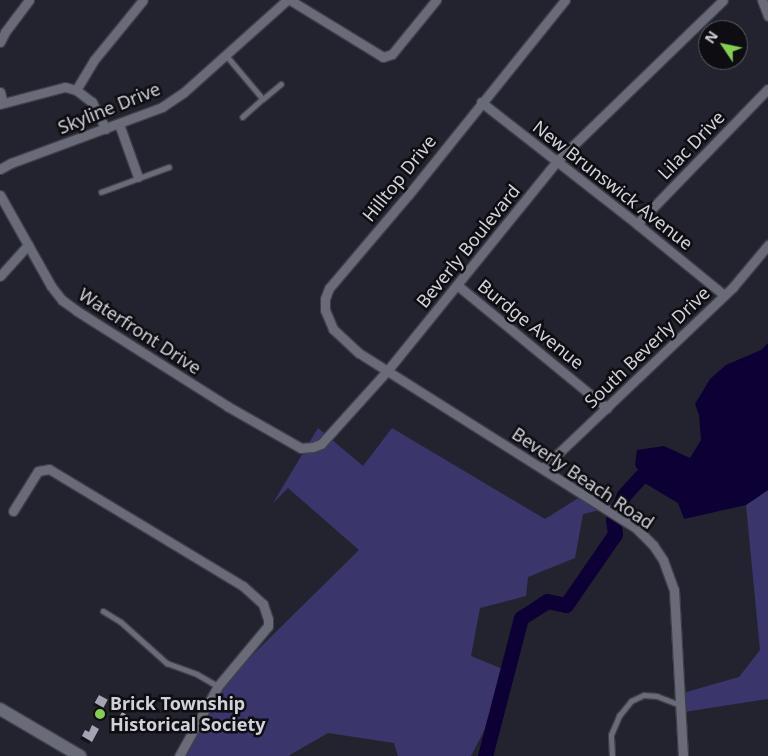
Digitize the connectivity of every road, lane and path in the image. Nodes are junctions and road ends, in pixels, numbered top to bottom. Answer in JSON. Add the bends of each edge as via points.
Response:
{"nodes":[{"id":1,"x":29,"y":0,"type":"edge"},
{"id":2,"x":143,"y":0,"type":"edge"},
{"id":3,"x":289,"y":0,"type":"edge"},
{"id":4,"x":436,"y":0,"type":"edge"},
{"id":5,"x":565,"y":0,"type":"edge"},
{"id":6,"x":723,"y":0,"type":"edge"},
{"id":7,"x":762,"y":0,"type":"edge"},
{"id":8,"x":768,"y":16,"type":"edge"},
{"id":9,"x":0,"y":42,"type":"edge"},
{"id":10,"x":226,"y":55,"type":"junction"},
{"id":11,"x":281,"y":84,"type":"dead end"},
{"id":12,"x":768,"y":89,"type":"edge"},
{"id":13,"x":76,"y":90,"type":"junction"},
{"id":14,"x":0,"y":92,"type":"edge"},
{"id":15,"x":263,"y":99,"type":"junction"},
{"id":16,"x":481,"y":102,"type":"junction"},
{"id":17,"x":2,"y":104,"type":"edge"},
{"id":18,"x":243,"y":117,"type":"dead end"},
{"id":19,"x":119,"y":124,"type":"junction"},
{"id":20,"x":106,"y":129,"type":"junction"},
{"id":21,"x":557,"y":161,"type":"junction"},
{"id":22,"x":169,"y":167,"type":"dead end"},
{"id":23,"x":0,"y":169,"type":"edge"},
{"id":24,"x":138,"y":176,"type":"junction"},
{"id":25,"x":101,"y":192,"type":"dead end"},
{"id":26,"x":0,"y":195,"type":"edge"},
{"id":27,"x":637,"y":224,"type":"junction"},
{"id":28,"x":28,"y":245,"type":"junction"},
{"id":29,"x":768,"y":245,"type":"edge"},
{"id":30,"x":0,"y":276,"type":"edge"},
{"id":31,"x":457,"y":285,"type":"junction"},
{"id":32,"x":724,"y":295,"type":"junction"},
{"id":33,"x":387,"y":371,"type":"junction"},
{"id":34,"x":228,"y":406,"type":"joint"},
{"id":35,"x":607,"y":408,"type":"junction"},
{"id":36,"x":543,"y":468,"type":"junction"},
{"id":37,"x":12,"y":510,"type":"dead end"},
{"id":38,"x":103,"y":611,"type":"dead end"},
{"id":39,"x":218,"y":686,"type":"junction"},
{"id":40,"x":681,"y":705,"type":"junction"},
{"id":41,"x":0,"y":709,"type":"edge"},
{"id":42,"x":80,"y":756,"type":"edge"},
{"id":43,"x":179,"y":756,"type":"edge"},
{"id":44,"x":612,"y":756,"type":"edge"},
{"id":45,"x":683,"y":756,"type":"edge"}],
"edges":[{"from":1,"to":9,"type":"street"},
{"from":2,"to":13,"type":"street","via":[[94,60]]},
{"from":3,"to":4,"type":"street","via":[[376,54],[387,57]]},
{"from":3,"to":10,"type":"street","name":"Skyline Drive"},
{"from":5,"to":16,"type":"street","name":"Hilltop Drive"},
{"from":6,"to":21,"type":"street","name":"Beverly Boulevard"},
{"from":7,"to":8,"type":"street"},
{"from":10,"to":15,"type":"lane"},
{"from":10,"to":19,"type":"street","name":"Skyline Drive","via":[[162,107]]},
{"from":11,"to":15,"type":"lane"},
{"from":12,"to":27,"type":"street","name":"Lilac Drive"},
{"from":13,"to":17,"type":"street","via":[[53,88]]},
{"from":13,"to":20,"type":"street","via":[[92,102]]},
{"from":14,"to":17,"type":"street"},
{"from":15,"to":18,"type":"lane"},
{"from":16,"to":21,"type":"street","name":"New Brunswick Avenue"},
{"from":16,"to":33,"type":"street","name":"Hilltop Drive","via":[[329,288],[325,299],[325,310],[333,329],[359,354]]},
{"from":19,"to":20,"type":"street","name":"Skyline Drive"},
{"from":19,"to":24,"type":"street"},
{"from":20,"to":23,"type":"street","name":"Skyline Drive"},
{"from":21,"to":27,"type":"street","name":"New Brunswick Avenue"},
{"from":21,"to":31,"type":"street","name":"Beverly Boulevard"},
{"from":22,"to":24,"type":"lane"},
{"from":24,"to":25,"type":"lane"},
{"from":26,"to":28,"type":"street","name":"Waterfront Drive"},
{"from":27,"to":32,"type":"street","name":"New Brunswick Avenue"},
{"from":28,"to":30,"type":"street"},
{"from":28,"to":34,"type":"street","name":"Waterfront Drive","via":[[62,300]]},
{"from":29,"to":32,"type":"street","name":"South Beverly Drive"},
{"from":31,"to":33,"type":"street","name":"Beverly Boulevard"},
{"from":31,"to":35,"type":"street","name":"Burdge Avenue"},
{"from":32,"to":35,"type":"street","name":"South Beverly Drive"},
{"from":33,"to":34,"type":"street","name":"Beverly Boulevard","via":[[321,444],[313,447],[302,448]]},
{"from":33,"to":36,"type":"street","name":"Beverly Beach Road"},
{"from":35,"to":36,"type":"street","name":"South Beverly Drive"},
{"from":36,"to":40,"type":"street","name":"Beverly Beach Road","via":[[637,529],[653,544],[663,560],[674,590]]},
{"from":37,"to":39,"type":"street","via":[[38,471],[49,469],[243,586],[263,604],[268,626]]},
{"from":38,"to":39,"type":"lane","via":[[121,622],[167,663]]},
{"from":39,"to":43,"type":"street"},
{"from":40,"to":44,"type":"lane","via":[[657,696],[644,695],[631,701],[619,716],[611,735]]},
{"from":40,"to":45,"type":"street","name":"Beverly Beach Road"},
{"from":41,"to":42,"type":"main road"}]}
